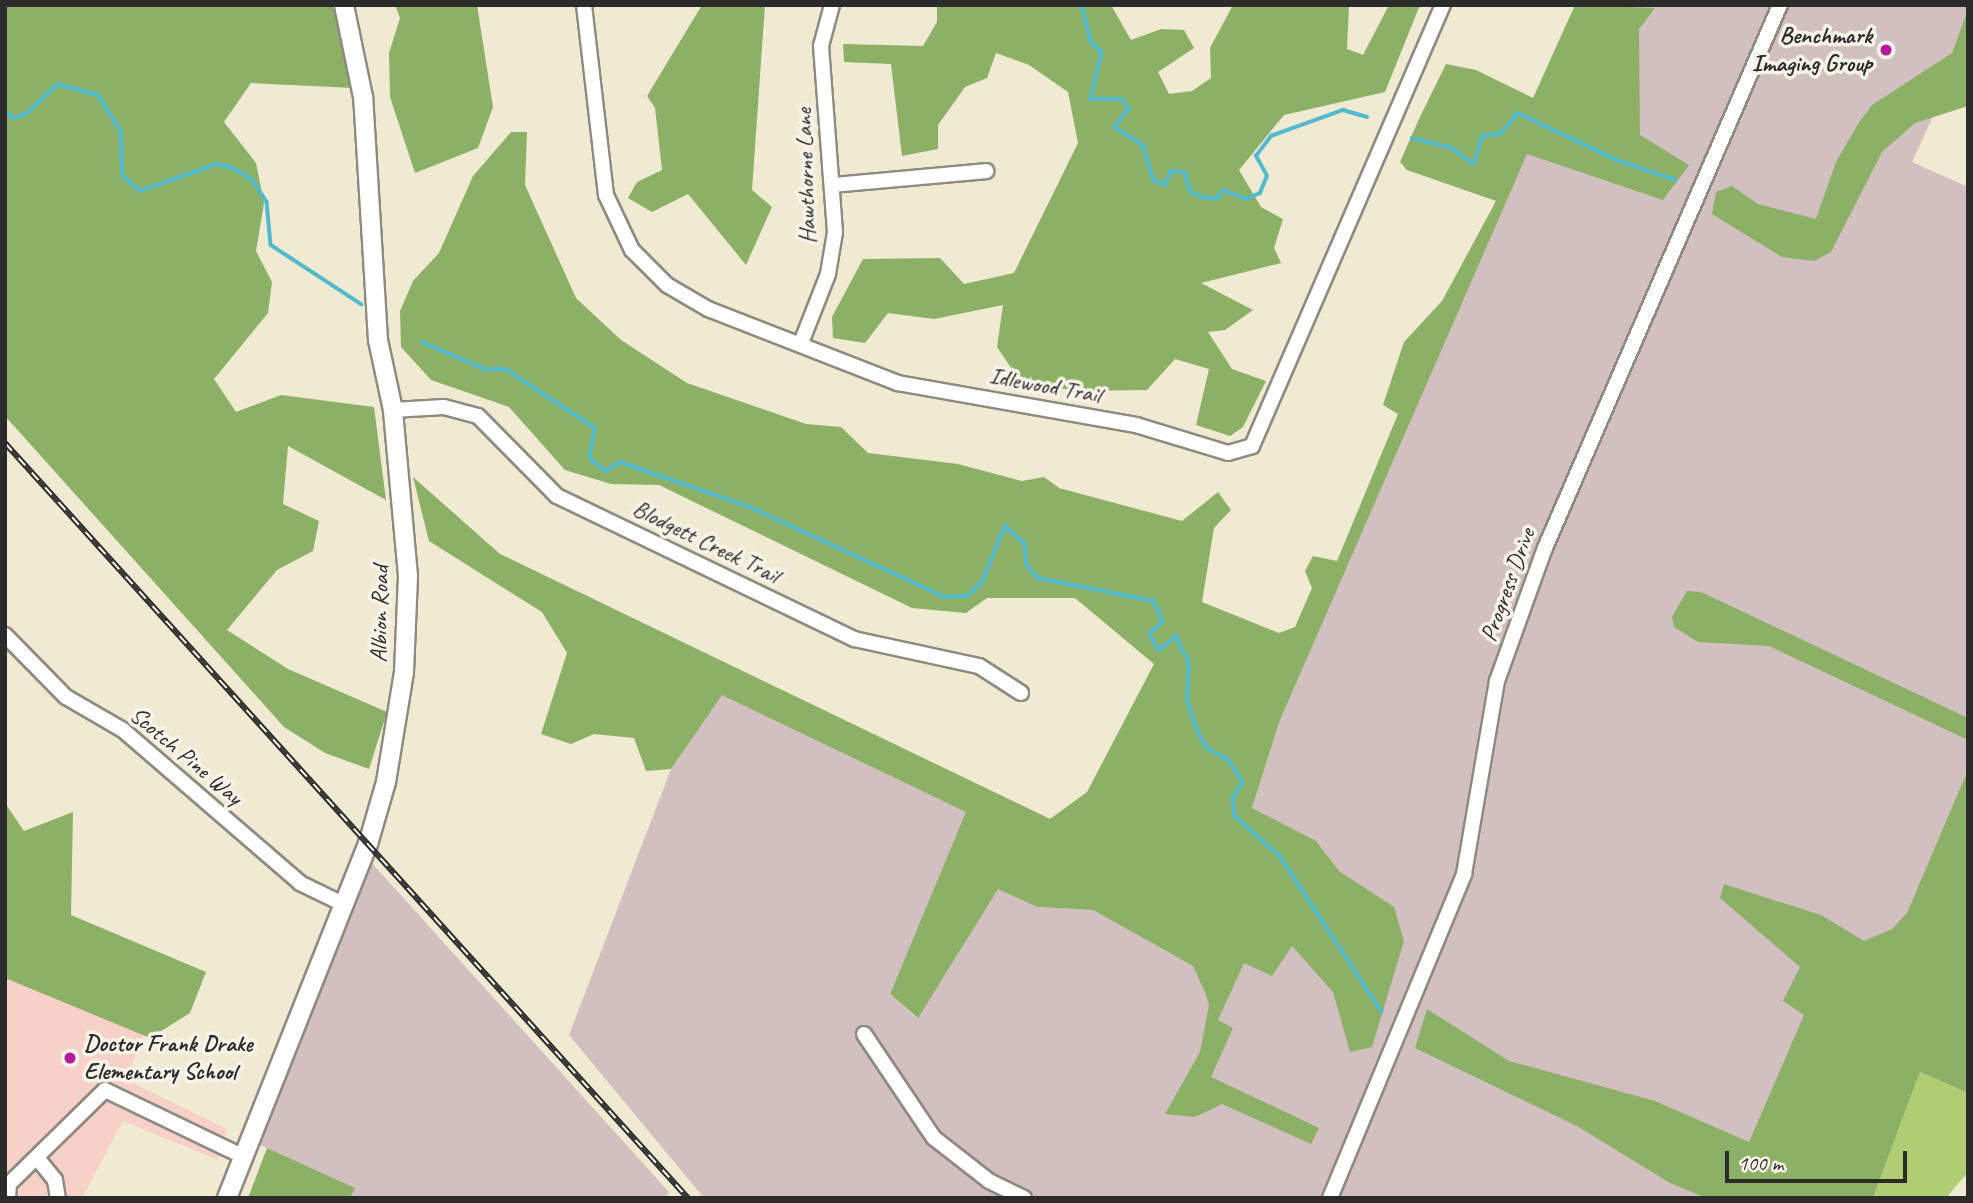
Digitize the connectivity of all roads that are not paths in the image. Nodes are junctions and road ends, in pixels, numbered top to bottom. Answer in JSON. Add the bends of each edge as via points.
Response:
{"nodes":[{"id":1,"x":344,"y":5,"type":"edge"},
{"id":2,"x":584,"y":5,"type":"edge"},
{"id":3,"x":832,"y":5,"type":"edge"},
{"id":4,"x":1443,"y":5,"type":"edge"},
{"id":5,"x":1780,"y":5,"type":"edge"},
{"id":6,"x":986,"y":171,"type":"dead end"},
{"id":7,"x":834,"y":185,"type":"junction"},
{"id":8,"x":801,"y":342,"type":"junction"},
{"id":9,"x":393,"y":410,"type":"junction"},
{"id":10,"x":5,"y":635,"type":"edge"},
{"id":11,"x":1021,"y":693,"type":"dead end"},
{"id":12,"x":345,"y":905,"type":"junction"},
{"id":13,"x":864,"y":1034,"type":"dead end"},
{"id":14,"x":244,"y":1157,"type":"junction"},
{"id":15,"x":38,"y":1160,"type":"junction"},
{"id":16,"x":8,"y":1198,"type":"edge"},
{"id":17,"x":58,"y":1198,"type":"edge"},
{"id":18,"x":227,"y":1198,"type":"edge"},
{"id":19,"x":1024,"y":1198,"type":"edge"},
{"id":20,"x":1330,"y":1198,"type":"edge"}],
"edges":[{"from":1,"to":9,"type":"street","name":"Albion Road","via":[[363,97],[378,340]]},
{"from":2,"to":8,"type":"street","name":"Idlewood Trail","via":[[606,195],[632,250],[667,285],[708,309]]},
{"from":3,"to":7,"type":"street","name":"Hawthorne Lane","via":[[821,46]]},
{"from":4,"to":8,"type":"street","name":"Idlewood Trail","via":[[1252,446],[1228,453],[1136,425],[898,383]]},
{"from":5,"to":20,"type":"street","name":"Progress Drive","via":[[1545,548],[1497,681],[1464,874]]},
{"from":6,"to":7,"type":"street"},
{"from":7,"to":8,"type":"street","name":"Hawthorne Lane","via":[[828,274]]},
{"from":9,"to":11,"type":"street","name":"Blodgett Creek Trail","via":[[444,407],[478,416],[557,496],[854,639],[979,666]]},
{"from":9,"to":12,"type":"street","name":"Albion Road","via":[[408,576],[404,672],[386,782]]},
{"from":10,"to":12,"type":"street","name":"Scotch Pine Way","via":[[66,697],[123,730],[300,883]]},
{"from":12,"to":14,"type":"street","name":"Albion Road"},
{"from":13,"to":19,"type":"street","via":[[934,1138],[989,1181]]},
{"from":14,"to":15,"type":"street","via":[[105,1090]]},
{"from":14,"to":18,"type":"street","name":"Albion Road"},
{"from":15,"to":16,"type":"street","via":[[9,1184]]},
{"from":15,"to":17,"type":"street","via":[[55,1180]]}]}
